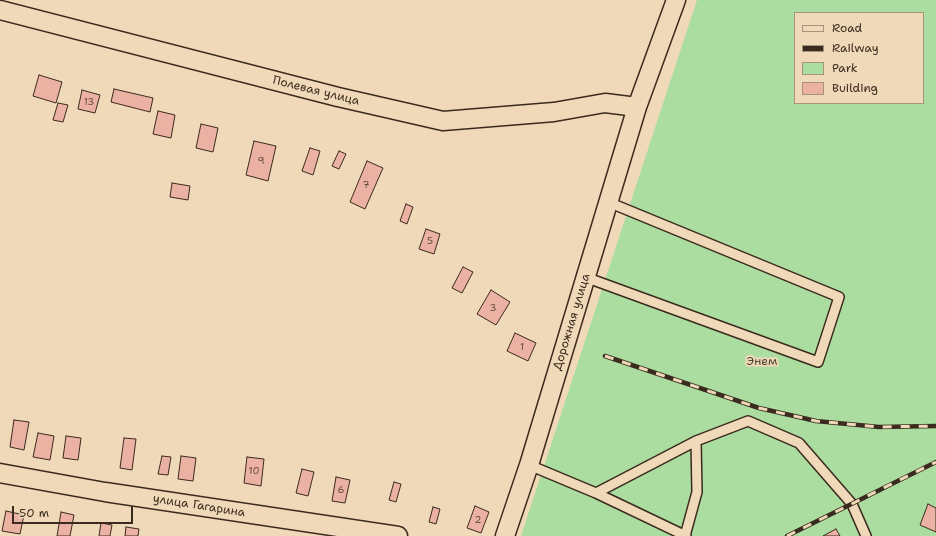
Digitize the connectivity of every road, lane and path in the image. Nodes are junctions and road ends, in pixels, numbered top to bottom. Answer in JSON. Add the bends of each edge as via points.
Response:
{"nodes":[{"id":1,"x":676,"y":0,"type":"edge"},
{"id":2,"x":0,"y":10,"type":"edge"},
{"id":3,"x":637,"y":107,"type":"junction"},
{"id":4,"x":608,"y":202,"type":"junction"},
{"id":5,"x":585,"y":277,"type":"junction"},
{"id":6,"x":696,"y":441,"type":"junction"},
{"id":7,"x":529,"y":465,"type":"junction"},
{"id":8,"x":0,"y":473,"type":"edge"},
{"id":9,"x":596,"y":493,"type":"junction"},
{"id":10,"x":398,"y":536,"type":"edge"},
{"id":11,"x":505,"y":536,"type":"edge"},
{"id":12,"x":685,"y":536,"type":"edge"},
{"id":13,"x":866,"y":536,"type":"edge"}],
"edges":[{"from":1,"to":3,"type":"street","name":"Дорожная улица"},
{"from":2,"to":3,"type":"street","name":"Полевая улица","via":[[338,97],[444,121],[554,112],[605,103]]},
{"from":3,"to":4,"type":"street","name":"Дорожная улица"},
{"from":4,"to":5,"type":"street","name":"Дорожная улица"},
{"from":4,"to":5,"type":"lane","via":[[839,297],[818,362]]},
{"from":5,"to":7,"type":"street","name":"Дорожная улица"},
{"from":6,"to":9,"type":"lane"},
{"from":6,"to":12,"type":"lane","via":[[697,492]]},
{"from":6,"to":13,"type":"lane","via":[[748,421],[799,443],[852,504]]},
{"from":7,"to":9,"type":"lane"},
{"from":7,"to":11,"type":"street","name":"Дорожная улица"},
{"from":8,"to":10,"type":"street","name":"улица Гагарина","via":[[105,492]]},
{"from":9,"to":12,"type":"lane"}]}
